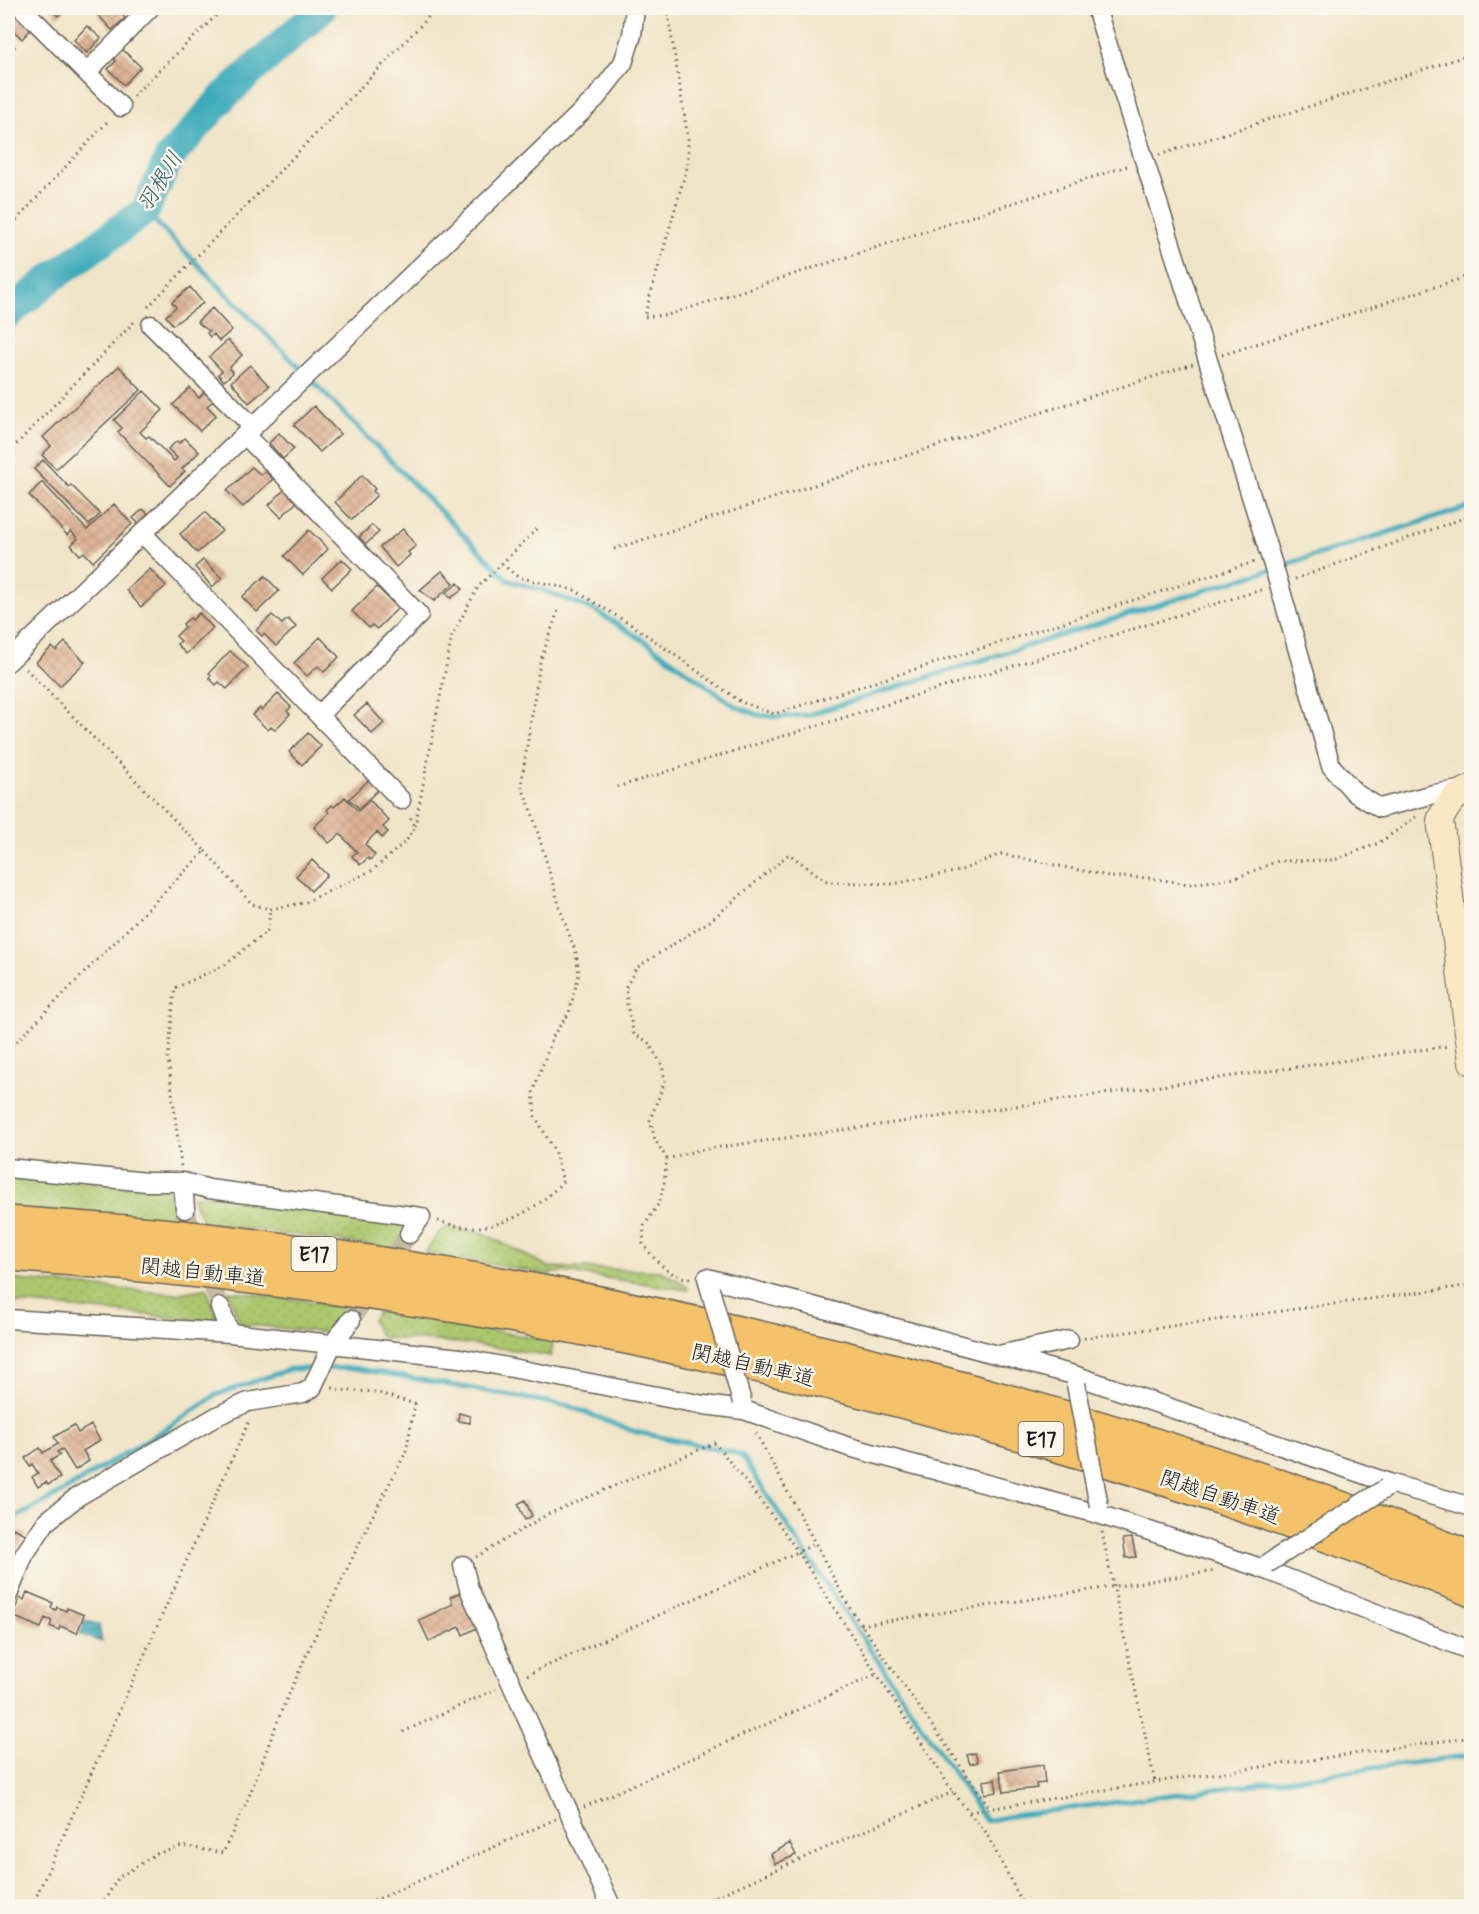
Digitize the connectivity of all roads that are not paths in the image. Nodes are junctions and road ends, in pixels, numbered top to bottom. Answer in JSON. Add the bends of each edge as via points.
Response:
{"nodes":[{"id":1,"x":22,"y":8,"type":"edge"},
{"id":2,"x":150,"y":8,"type":"edge"},
{"id":3,"x":635,"y":8,"type":"edge"},
{"id":4,"x":1096,"y":8,"type":"edge"},
{"id":5,"x":87,"y":72,"type":"junction"},
{"id":6,"x":122,"y":107,"type":"dead end"},
{"id":7,"x":145,"y":317,"type":"road end"},
{"id":8,"x":249,"y":431,"type":"junction"},
{"id":9,"x":143,"y":534,"type":"junction"},
{"id":10,"x":10,"y":659,"type":"edge"},
{"id":11,"x":320,"y":714,"type":"junction"},
{"id":12,"x":1471,"y":788,"type":"edge"},
{"id":13,"x":401,"y":800,"type":"road end"},
{"id":14,"x":1470,"y":1053,"type":"edge"},
{"id":15,"x":8,"y":1168,"type":"edge"},
{"id":16,"x":183,"y":1182,"type":"junction"},
{"id":17,"x":185,"y":1209,"type":"tunnel mouth"},
{"id":18,"x":8,"y":1223,"type":"edge"},
{"id":19,"x":409,"y":1234,"type":"tunnel mouth"},
{"id":20,"x":8,"y":1254,"type":"edge"},
{"id":21,"x":220,"y":1307,"type":"tunnel mouth"},
{"id":22,"x":8,"y":1319,"type":"edge"},
{"id":23,"x":351,"y":1320,"type":"tunnel mouth"},
{"id":24,"x":230,"y":1333,"type":"junction"},
{"id":25,"x":1069,"y":1340,"type":"road end"},
{"id":26,"x":332,"y":1345,"type":"junction"},
{"id":27,"x":1000,"y":1355,"type":"junction"},
{"id":28,"x":1075,"y":1379,"type":"junction"},
{"id":29,"x":743,"y":1406,"type":"junction"},
{"id":30,"x":1389,"y":1486,"type":"junction"},
{"id":31,"x":1472,"y":1507,"type":"edge"},
{"id":32,"x":1099,"y":1510,"type":"junction"},
{"id":33,"x":1472,"y":1559,"type":"edge"},
{"id":34,"x":463,"y":1565,"type":"road end"},
{"id":35,"x":1264,"y":1566,"type":"junction"},
{"id":36,"x":1472,"y":1590,"type":"edge"},
{"id":37,"x":8,"y":1594,"type":"edge"},
{"id":38,"x":1472,"y":1651,"type":"edge"},
{"id":39,"x":611,"y":1906,"type":"edge"}],
"edges":[{"from":1,"to":5,"type":"street"},
{"from":2,"to":5,"type":"street"},
{"from":3,"to":8,"type":"street","via":[[632,35],[622,63],[596,98]]},
{"from":4,"to":12,"type":"street","via":[[1271,557],[1331,766],[1355,794],[1380,808]]},
{"from":5,"to":6,"type":"street"},
{"from":7,"to":8,"type":"street"},
{"from":8,"to":9,"type":"street"},
{"from":8,"to":11,"type":"street","via":[[419,615]]},
{"from":9,"to":10,"type":"street"},
{"from":9,"to":11,"type":"street"},
{"from":11,"to":13,"type":"street"},
{"from":12,"to":14,"type":"main road","via":[[1452,799],[1440,820]]},
{"from":15,"to":16,"type":"street"},
{"from":16,"to":17,"type":"street"},
{"from":16,"to":19,"type":"street","via":[[209,1190],[421,1217]]},
{"from":18,"to":33,"type":"highway","name":"関越自動車道","number":"E17","via":[[180,1237],[342,1258],[619,1306],[775,1341],[1030,1407],[1173,1450]]},
{"from":20,"to":36,"type":"highway","name":"関越自動車道","number":"E17","via":[[184,1268],[468,1307],[772,1369],[1030,1435],[1160,1476]]},
{"from":21,"to":24,"type":"street"},
{"from":22,"to":24,"type":"street"},
{"from":23,"to":26,"type":"street"},
{"from":24,"to":26,"type":"street"},
{"from":25,"to":27,"type":"street"},
{"from":26,"to":29,"type":"street","via":[[460,1359],[704,1405]]},
{"from":26,"to":37,"type":"street","via":[[312,1388],[248,1402],[219,1415],[77,1497],[46,1522],[24,1556]]},
{"from":27,"to":28,"type":"street"},
{"from":27,"to":29,"type":"street","bridge":true,"via":[[709,1283]]},
{"from":28,"to":30,"type":"street"},
{"from":28,"to":32,"type":"street","bridge":true},
{"from":29,"to":32,"type":"street","via":[[849,1447]]},
{"from":30,"to":31,"type":"street"},
{"from":30,"to":35,"type":"street","bridge":true},
{"from":32,"to":35,"type":"street","via":[[1240,1563]]},
{"from":34,"to":39,"type":"street","via":[[469,1589]]},
{"from":35,"to":38,"type":"street"}]}
